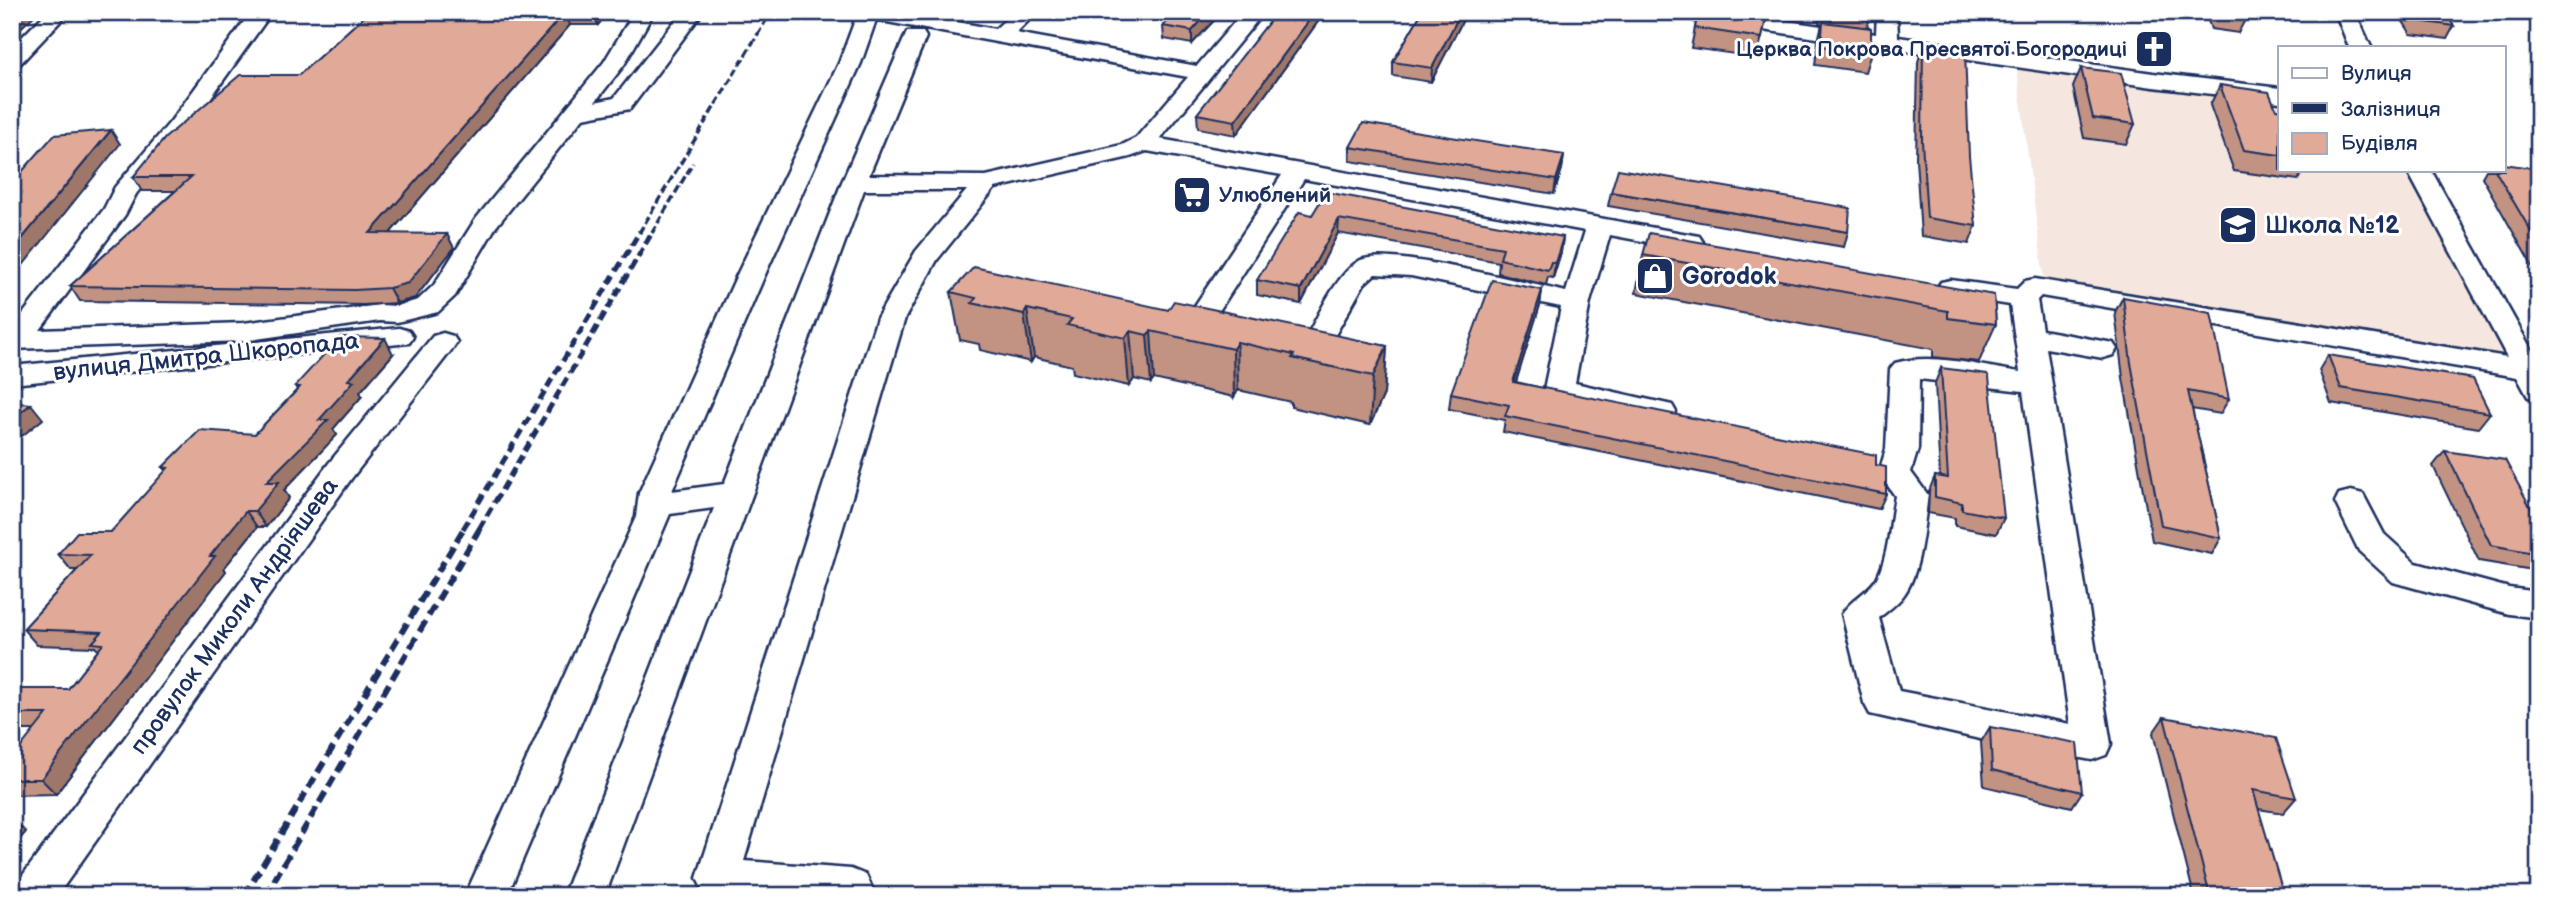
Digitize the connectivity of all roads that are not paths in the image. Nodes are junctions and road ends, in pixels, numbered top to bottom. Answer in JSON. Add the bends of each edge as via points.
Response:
{"nodes":[{"id":1,"x":59,"y":12,"type":"edge"},
{"id":2,"x":262,"y":12,"type":"edge"},
{"id":3,"x":644,"y":12,"type":"edge"},
{"id":4,"x":693,"y":12,"type":"edge"},
{"id":5,"x":868,"y":12,"type":"edge"},
{"id":6,"x":1027,"y":12,"type":"edge"},
{"id":7,"x":1254,"y":12,"type":"edge"},
{"id":8,"x":1680,"y":12,"type":"edge"},
{"id":9,"x":1887,"y":12,"type":"edge"},
{"id":10,"x":2345,"y":12,"type":"edge"},
{"id":11,"x":1000,"y":35,"type":"junction"},
{"id":12,"x":915,"y":37,"type":"dead end"},
{"id":13,"x":1887,"y":41,"type":"junction"},
{"id":14,"x":2360,"y":46,"type":"edge"},
{"id":15,"x":12,"y":59,"type":"edge"},
{"id":16,"x":1202,"y":73,"type":"junction"},
{"id":17,"x":2278,"y":96,"type":"edge"},
{"id":18,"x":575,"y":112,"type":"junction"},
{"id":19,"x":1144,"y":143,"type":"junction"},
{"id":20,"x":1297,"y":171,"type":"junction"},
{"id":21,"x":2420,"y":172,"type":"edge"},
{"id":22,"x":854,"y":182,"type":"junction"},
{"id":23,"x":986,"y":183,"type":"junction"},
{"id":24,"x":1600,"y":226,"type":"junction"},
{"id":25,"x":1720,"y":247,"type":"edge"},
{"id":26,"x":1921,"y":283,"type":"edge"},
{"id":27,"x":2023,"y":298,"type":"junction"},
{"id":28,"x":1576,"y":302,"type":"junction"},
{"id":29,"x":1154,"y":331,"type":"edge"},
{"id":30,"x":2029,"y":335,"type":"junction"},
{"id":31,"x":399,"y":337,"type":"dead end"},
{"id":32,"x":15,"y":340,"type":"edge"},
{"id":33,"x":443,"y":342,"type":"dead end"},
{"id":34,"x":1316,"y":345,"type":"edge"},
{"id":35,"x":2103,"y":349,"type":"dead end"},
{"id":36,"x":12,"y":375,"type":"edge"},
{"id":37,"x":2533,"y":380,"type":"edge"},
{"id":38,"x":2038,"y":384,"type":"junction"},
{"id":39,"x":1694,"y":419,"type":"edge"},
{"id":40,"x":736,"y":494,"type":"junction"},
{"id":41,"x":2351,"y":502,"type":"dead end"},
{"id":42,"x":654,"y":505,"type":"junction"},
{"id":43,"x":2539,"y":606,"type":"edge"},
{"id":44,"x":32,"y":896,"type":"edge"},
{"id":45,"x":486,"y":896,"type":"edge"},
{"id":46,"x":584,"y":896,"type":"edge"},
{"id":47,"x":849,"y":896,"type":"edge"}],
"edges":[{"from":1,"to":15,"type":"street"},
{"from":2,"to":32,"type":"street"},
{"from":3,"to":18,"type":"street","via":[[613,65]]},
{"from":4,"to":18,"type":"street","via":[[622,104]]},
{"from":5,"to":11,"type":"street"},
{"from":5,"to":42,"type":"street","via":[[850,63],[655,493]]},
{"from":6,"to":11,"type":"street"},
{"from":7,"to":16,"type":"street"},
{"from":8,"to":13,"type":"street"},
{"from":9,"to":13,"type":"street"},
{"from":10,"to":14,"type":"street"},
{"from":11,"to":16,"type":"street"},
{"from":12,"to":22,"type":"street"},
{"from":13,"to":17,"type":"street"},
{"from":16,"to":19,"type":"street"},
{"from":18,"to":32,"type":"street","via":[[484,225],[445,290],[428,306],[397,314],[243,332]]},
{"from":19,"to":20,"type":"street"},
{"from":19,"to":23,"type":"street"},
{"from":20,"to":24,"type":"street"},
{"from":20,"to":29,"type":"street","via":[[1211,325]]},
{"from":21,"to":37,"type":"street"},
{"from":22,"to":23,"type":"street"},
{"from":22,"to":40,"type":"street"},
{"from":23,"to":47,"type":"street","via":[[925,257],[891,318],[718,878],[851,888]]},
{"from":24,"to":25,"type":"street"},
{"from":24,"to":28,"type":"street"},
{"from":26,"to":27,"type":"street"},
{"from":27,"to":30,"type":"street"},
{"from":27,"to":37,"type":"street","via":[[2035,287]]},
{"from":28,"to":34,"type":"street","via":[[1411,268],[1369,266],[1353,280]]},
{"from":28,"to":39,"type":"street","via":[[1559,389]]},
{"from":30,"to":35,"type":"street"},
{"from":30,"to":38,"type":"street"},
{"from":31,"to":36,"type":"street","name":"вулиця Дмитра Шкоропада"},
{"from":33,"to":44,"type":"street","name":"провулок Миколи Андріяшева","via":[[340,471]]},
{"from":38,"to":38,"type":"street","via":[[2092,744],[1883,703],[1860,614],[1892,587],[1912,495],[1884,460],[1902,449],[1905,369]]},
{"from":40,"to":42,"type":"street"},
{"from":40,"to":46,"type":"street"},
{"from":41,"to":43,"type":"street","via":[[2371,541],[2405,573]]},
{"from":42,"to":45,"type":"street","via":[[653,517]]}]}
